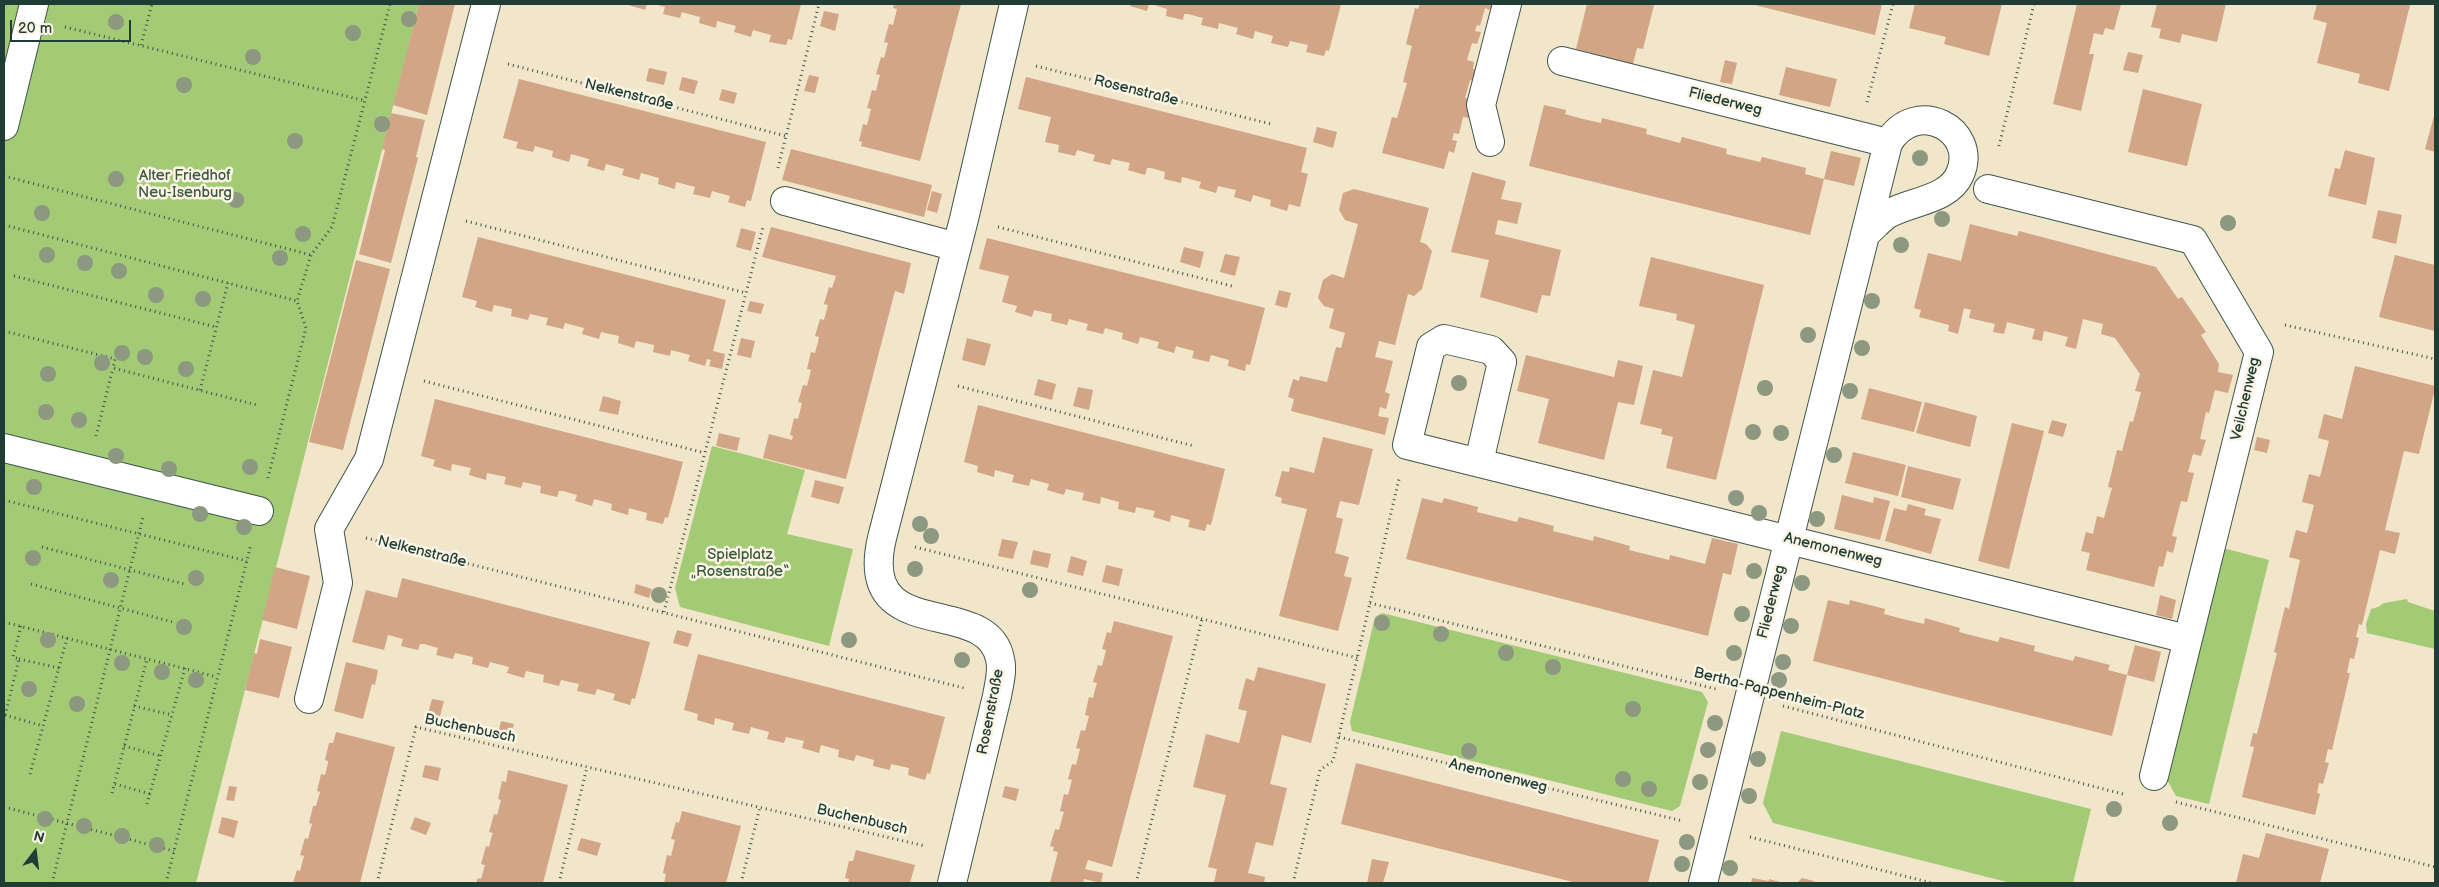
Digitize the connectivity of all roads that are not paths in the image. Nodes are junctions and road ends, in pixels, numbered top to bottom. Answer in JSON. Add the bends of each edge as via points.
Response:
{"nodes":[{"id":1,"x":486,"y":4,"type":"edge"},
{"id":2,"x":1014,"y":4,"type":"edge"},
{"id":3,"x":1507,"y":4,"type":"edge"},
{"id":4,"x":32,"y":11,"type":"edge"},
{"id":5,"x":1562,"y":61,"type":"dead end"},
{"id":6,"x":4,"y":126,"type":"edge"},
{"id":7,"x":1490,"y":142,"type":"dead end"},
{"id":8,"x":1888,"y":143,"type":"junction"},
{"id":9,"x":1988,"y":189,"type":"road end"},
{"id":10,"x":775,"y":209,"type":"road end"},
{"id":11,"x":1865,"y":234,"type":"junction"},
{"id":12,"x":957,"y":247,"type":"junction"},
{"id":13,"x":4,"y":448,"type":"edge"},
{"id":14,"x":1479,"y":462,"type":"junction"},
{"id":15,"x":259,"y":511,"type":"road end"},
{"id":16,"x":1788,"y":539,"type":"junction"},
{"id":17,"x":2187,"y":639,"type":"junction"},
{"id":18,"x":309,"y":699,"type":"dead end"},
{"id":19,"x":2154,"y":776,"type":"dead end"},
{"id":20,"x":952,"y":883,"type":"edge"},
{"id":21,"x":1703,"y":883,"type":"edge"}],
"edges":[{"from":1,"to":18,"type":"street","via":[[369,459],[329,529],[338,583]]},
{"from":2,"to":12,"type":"street","name":"Rosenstraße"},
{"from":3,"to":7,"type":"street","via":[[1482,105]]},
{"from":4,"to":6,"type":"street"},
{"from":5,"to":8,"type":"street","name":"Fliederweg"},
{"from":8,"to":11,"type":"street","name":"Fliederweg"},
{"from":8,"to":11,"type":"street","name":"Fliederweg","via":[[1894,132],[1904,125],[1926,119],[1937,122],[1947,127],[1959,141],[1963,154],[1961,172],[1948,190],[1887,215]]},
{"from":9,"to":17,"type":"street","name":"Veilchenweg","via":[[2193,240],[2258,352]]},
{"from":10,"to":12,"type":"street"},
{"from":11,"to":16,"type":"street","name":"Fliederweg"},
{"from":12,"to":20,"type":"street","name":"Rosenstraße","via":[[879,550],[878,574],[887,593],[897,602],[913,611],[962,624],[987,636],[995,644],[1000,658],[1001,674]]},
{"from":13,"to":15,"type":"street"},
{"from":14,"to":14,"type":"street","name":"Anemonenweg","via":[[1407,444],[1431,347],[1444,339],[1491,350],[1502,362]]},
{"from":14,"to":16,"type":"street","name":"Anemonenweg"},
{"from":16,"to":17,"type":"street","name":"Anemonenweg"},
{"from":16,"to":21,"type":"street","name":"Fliederweg"},
{"from":17,"to":19,"type":"street","name":"Veilchenweg"}]}
